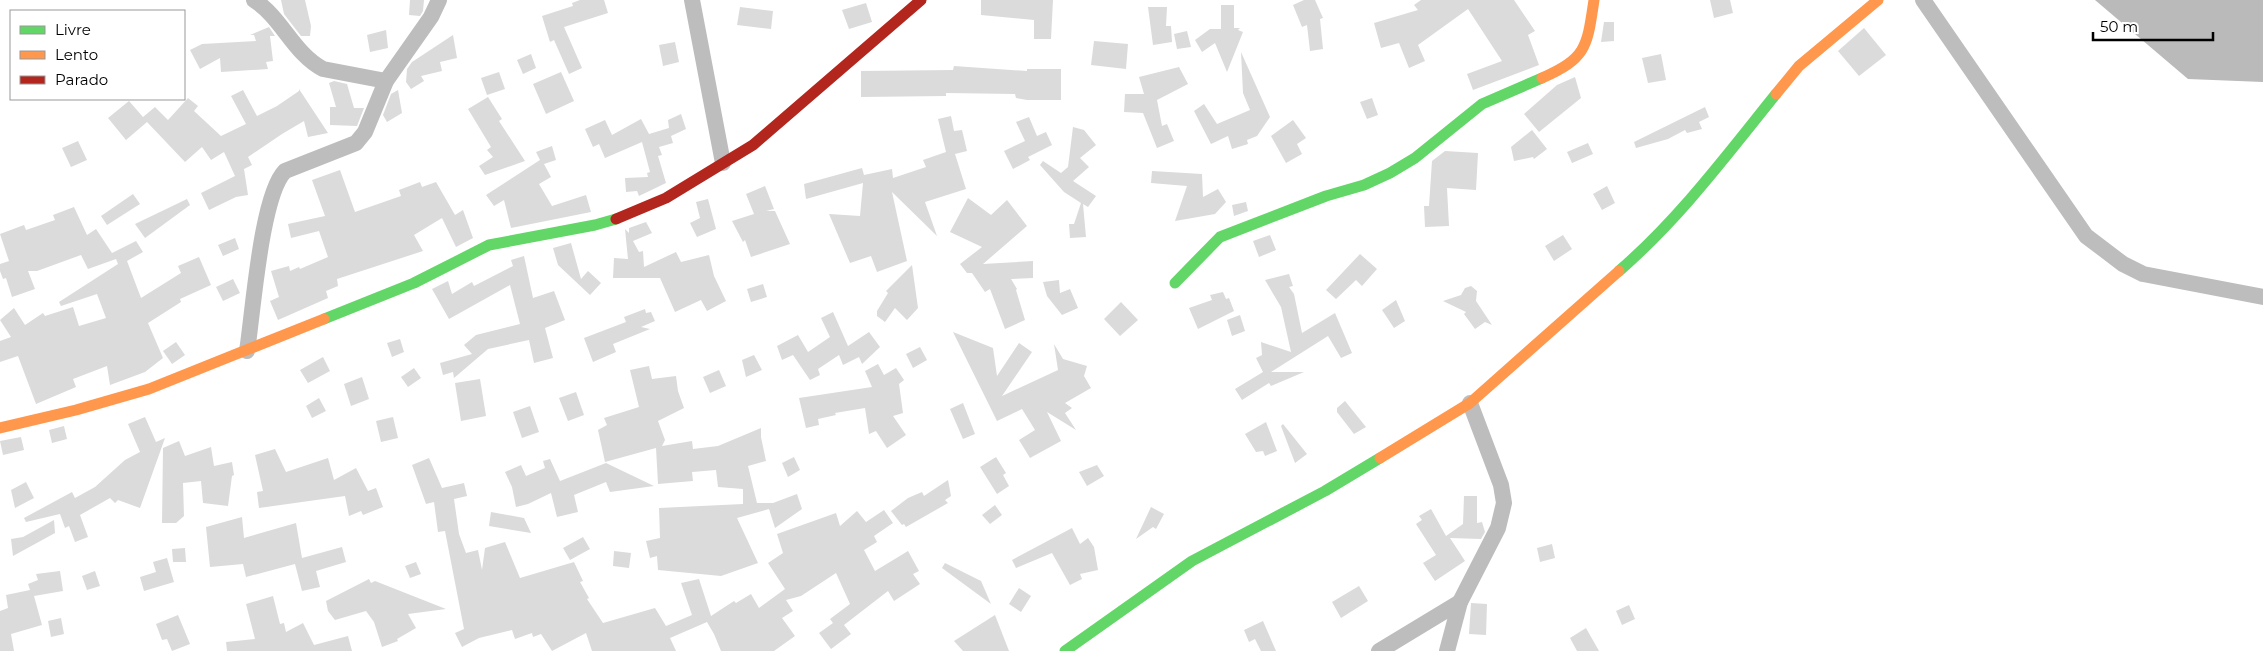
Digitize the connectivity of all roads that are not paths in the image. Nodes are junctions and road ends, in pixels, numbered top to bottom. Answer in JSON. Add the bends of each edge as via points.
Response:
{"nodes":[{"id":1,"x":254,"y":0,"type":"edge"},
{"id":2,"x":439,"y":0,"type":"edge"},
{"id":3,"x":692,"y":0,"type":"edge"},
{"id":4,"x":921,"y":0,"type":"edge"},
{"id":5,"x":1594,"y":0,"type":"edge"},
{"id":6,"x":1878,"y":0,"type":"edge"},
{"id":7,"x":1923,"y":0,"type":"edge"},
{"id":8,"x":386,"y":81,"type":"junction"},
{"id":9,"x":723,"y":163,"type":"junction"},
{"id":10,"x":1175,"y":283,"type":"dead end"},
{"id":11,"x":2263,"y":297,"type":"edge"},
{"id":12,"x":247,"y":351,"type":"junction"},
{"id":13,"x":1470,"y":403,"type":"junction"},
{"id":14,"x":0,"y":428,"type":"edge"},
{"id":15,"x":1460,"y":602,"type":"junction"},
{"id":16,"x":1065,"y":651,"type":"edge"},
{"id":17,"x":1379,"y":651,"type":"edge"},
{"id":18,"x":1447,"y":651,"type":"edge"}],
"edges":[{"from":1,"to":8,"type":"street","via":[[266,9],[315,65]]},
{"from":2,"to":8,"type":"street","via":[[431,17]]},
{"from":3,"to":9,"type":"street"},
{"from":4,"to":9,"type":"street","via":[[753,145]]},
{"from":5,"to":10,"type":"street","via":[[1588,41],[1566,67],[1482,104],[1390,173],[1229,232],[1220,237]]},
{"from":6,"to":13,"type":"street","via":[[1799,66],[1695,195],[1652,242]]},
{"from":7,"to":11,"type":"street","via":[[2086,236],[2111,256],[2143,274]]},
{"from":8,"to":12,"type":"street","via":[[365,132],[356,143],[285,171],[279,178],[266,214]]},
{"from":9,"to":12,"type":"street","via":[[666,198],[634,213],[489,245],[414,283]]},
{"from":12,"to":14,"type":"street","via":[[149,389]]},
{"from":13,"to":15,"type":"street","via":[[1501,485],[1504,503],[1498,528]]},
{"from":13,"to":16,"type":"street","via":[[1325,491],[1192,561]]},
{"from":15,"to":17,"type":"street"},
{"from":15,"to":18,"type":"street"}]}
